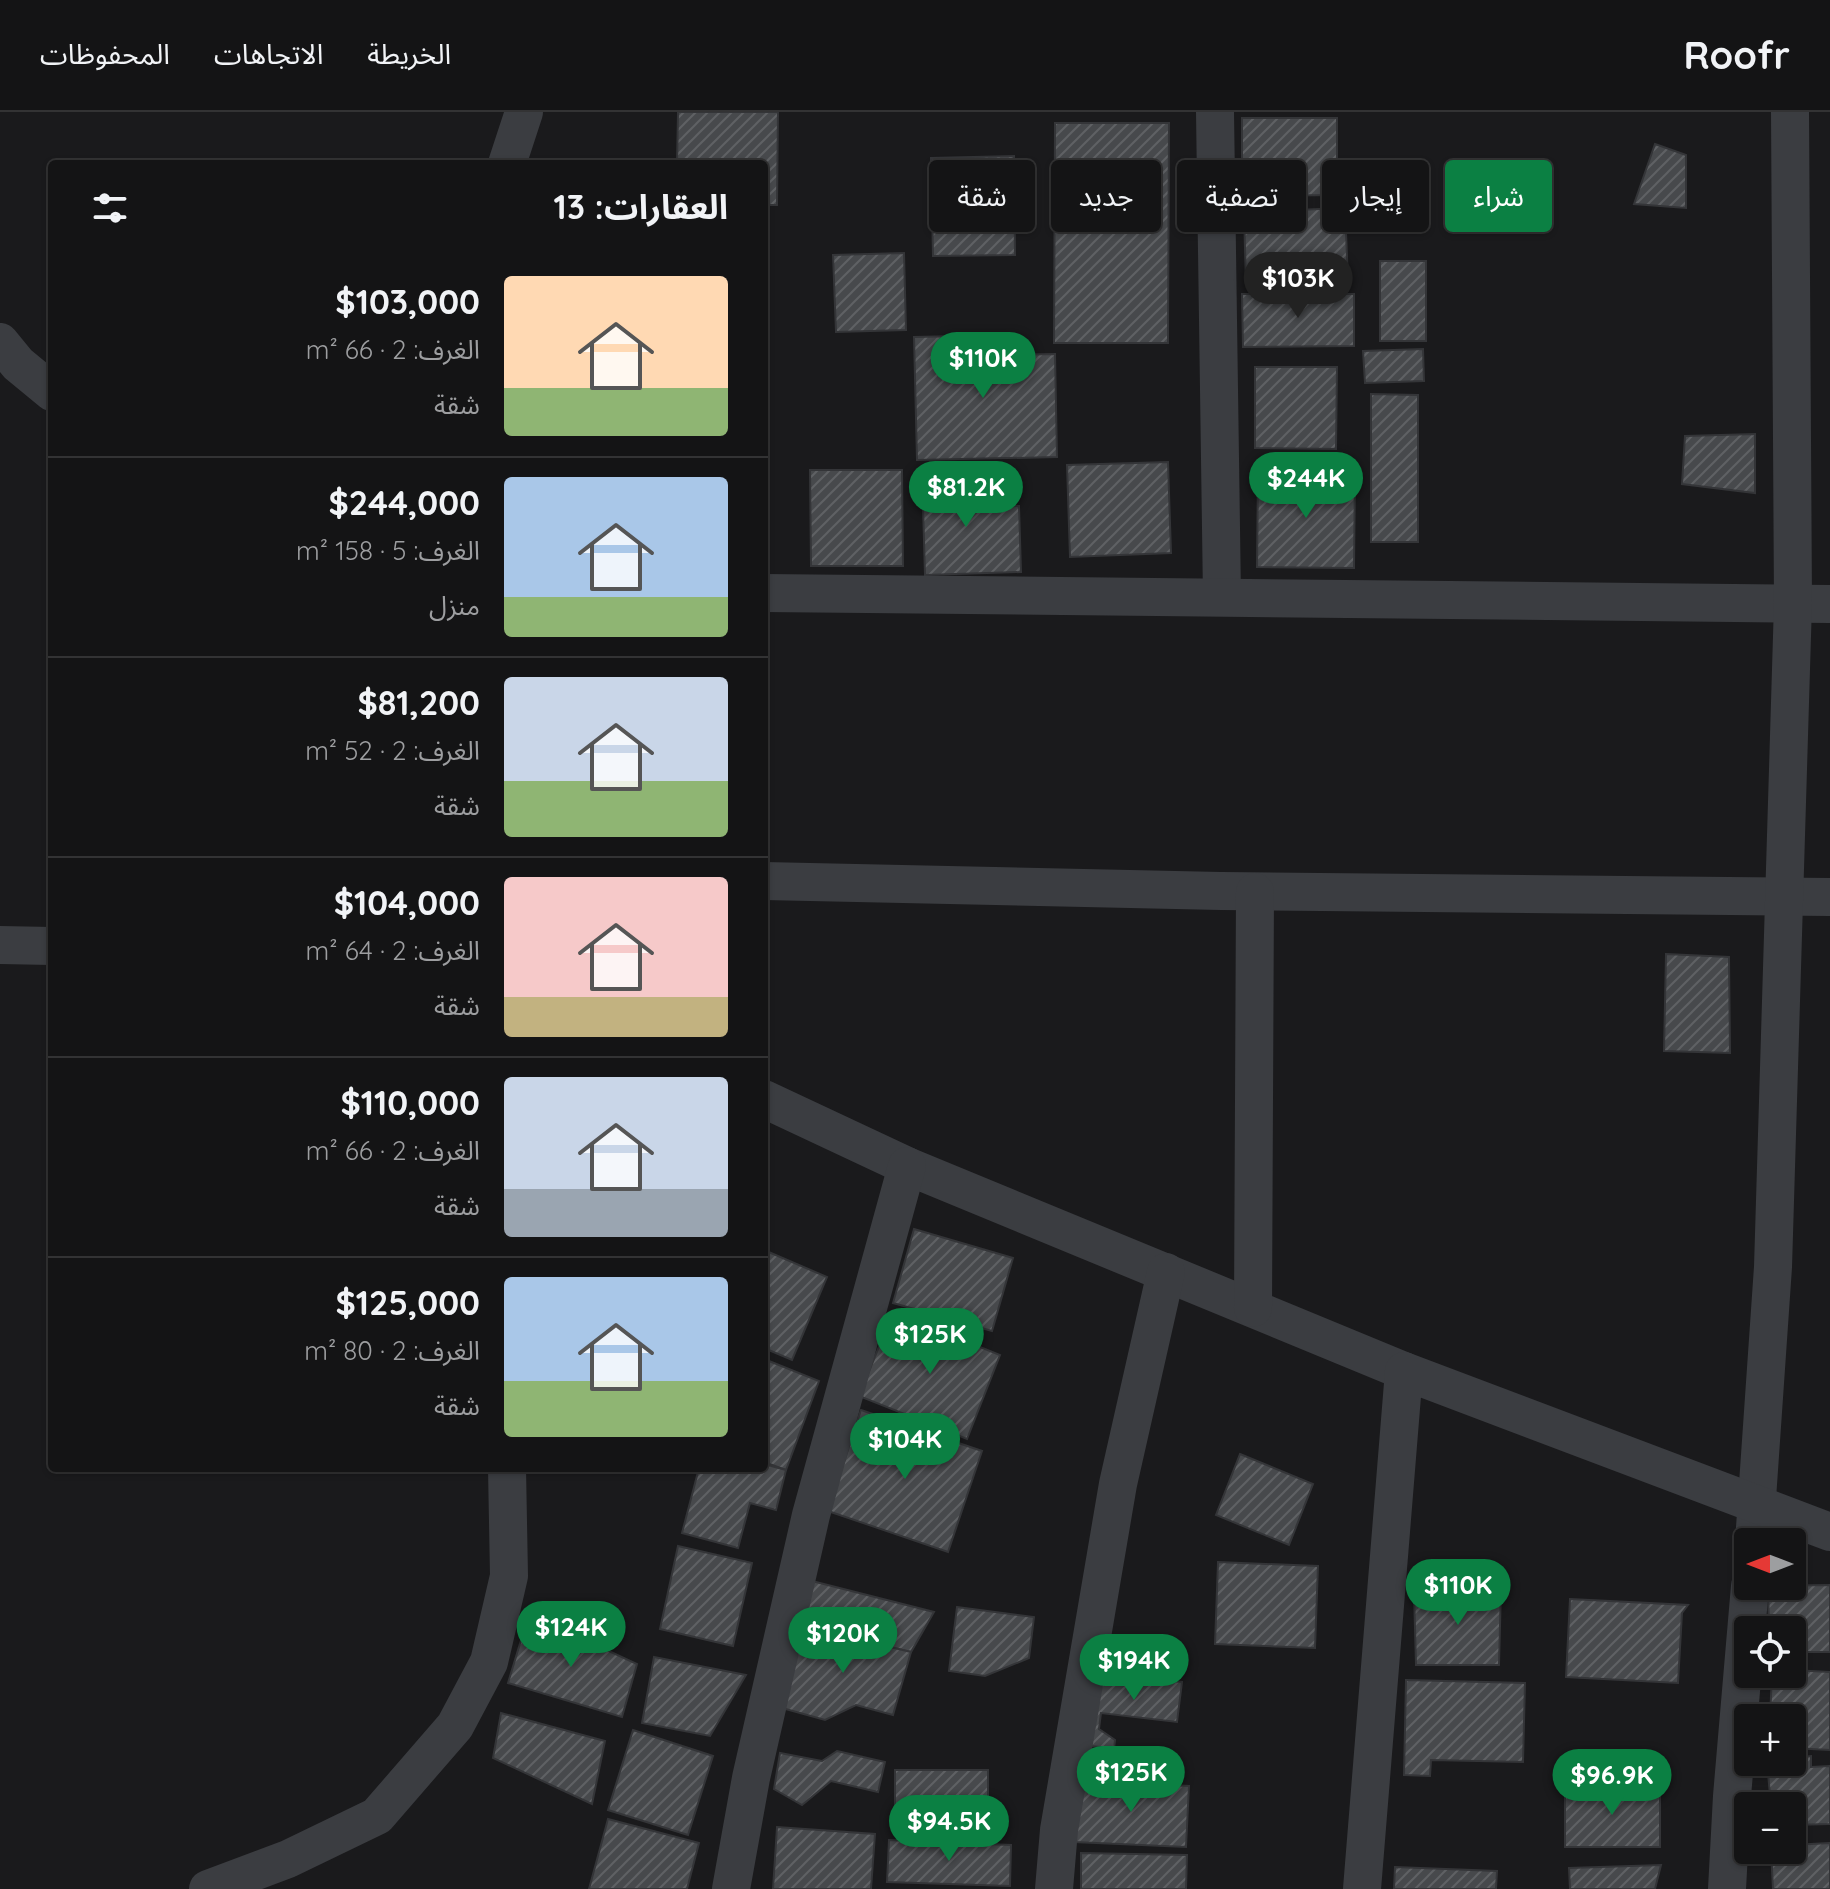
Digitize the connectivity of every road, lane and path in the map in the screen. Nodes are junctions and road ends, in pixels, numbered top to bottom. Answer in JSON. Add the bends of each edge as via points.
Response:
{"nodes":[{"id":1,"x":524,"y":112,"type":"edge"},
{"id":2,"x":1215,"y":112,"type":"edge"},
{"id":3,"x":1790,"y":112,"type":"edge"},
{"id":4,"x":508,"y":160,"type":"edge"},
{"id":5,"x":0,"y":342,"type":"edge"},
{"id":6,"x":48,"y":389,"type":"edge"},
{"id":7,"x":768,"y":593,"type":"edge"},
{"id":8,"x":1222,"y":597,"type":"junction"},
{"id":9,"x":1793,"y":603,"type":"junction"},
{"id":10,"x":1830,"y":604,"type":"edge"},
{"id":11,"x":768,"y":881,"type":"edge"},
{"id":12,"x":1255,"y":892,"type":"junction"},
{"id":13,"x":1784,"y":896,"type":"junction"},
{"id":14,"x":1830,"y":897,"type":"edge"},
{"id":15,"x":0,"y":945,"type":"edge"},
{"id":16,"x":48,"y":946,"type":"edge"},
{"id":17,"x":768,"y":1101,"type":"edge"},
{"id":18,"x":907,"y":1166,"type":"junction"},
{"id":19,"x":1166,"y":1272,"type":"junction"},
{"id":20,"x":1253,"y":1308,"type":"junction"},
{"id":21,"x":1404,"y":1371,"type":"junction"},
{"id":22,"x":507,"y":1472,"type":"edge"},
{"id":23,"x":1758,"y":1504,"type":"junction"},
{"id":24,"x":1755,"y":1528,"type":"edge"},
{"id":25,"x":1830,"y":1532,"type":"edge"},
{"id":26,"x":1749,"y":1600,"type":"edge"},
{"id":27,"x":208,"y":1889,"type":"edge"},
{"id":28,"x":731,"y":1889,"type":"edge"},
{"id":29,"x":1054,"y":1889,"type":"edge"},
{"id":30,"x":1362,"y":1889,"type":"edge"},
{"id":31,"x":1727,"y":1889,"type":"edge"}],
"edges":[{"from":1,"to":4,"type":"street"},
{"from":2,"to":8,"type":"street"},
{"from":3,"to":9,"type":"street"},
{"from":5,"to":6,"type":"street"},
{"from":7,"to":8,"type":"street"},
{"from":8,"to":9,"type":"street"},
{"from":9,"to":10,"type":"street"},
{"from":9,"to":13,"type":"street"},
{"from":11,"to":12,"type":"street"},
{"from":12,"to":13,"type":"street"},
{"from":12,"to":20,"type":"street"},
{"from":13,"to":14,"type":"street"},
{"from":13,"to":23,"type":"street","via":[[1773,1267]]},
{"from":15,"to":16,"type":"street"},
{"from":17,"to":18,"type":"street"},
{"from":18,"to":19,"type":"street"},
{"from":18,"to":28,"type":"street","via":[[811,1515]]},
{"from":19,"to":20,"type":"street"},
{"from":19,"to":29,"type":"street","via":[[1118,1484],[1059,1830]]},
{"from":20,"to":21,"type":"street"},
{"from":21,"to":23,"type":"street"},
{"from":21,"to":30,"type":"street"},
{"from":22,"to":27,"type":"street","via":[[509,1576],[489,1662],[455,1726],[377,1816],[288,1859]]},
{"from":23,"to":24,"type":"street"},
{"from":23,"to":25,"type":"street"},
{"from":26,"to":31,"type":"street"}]}
